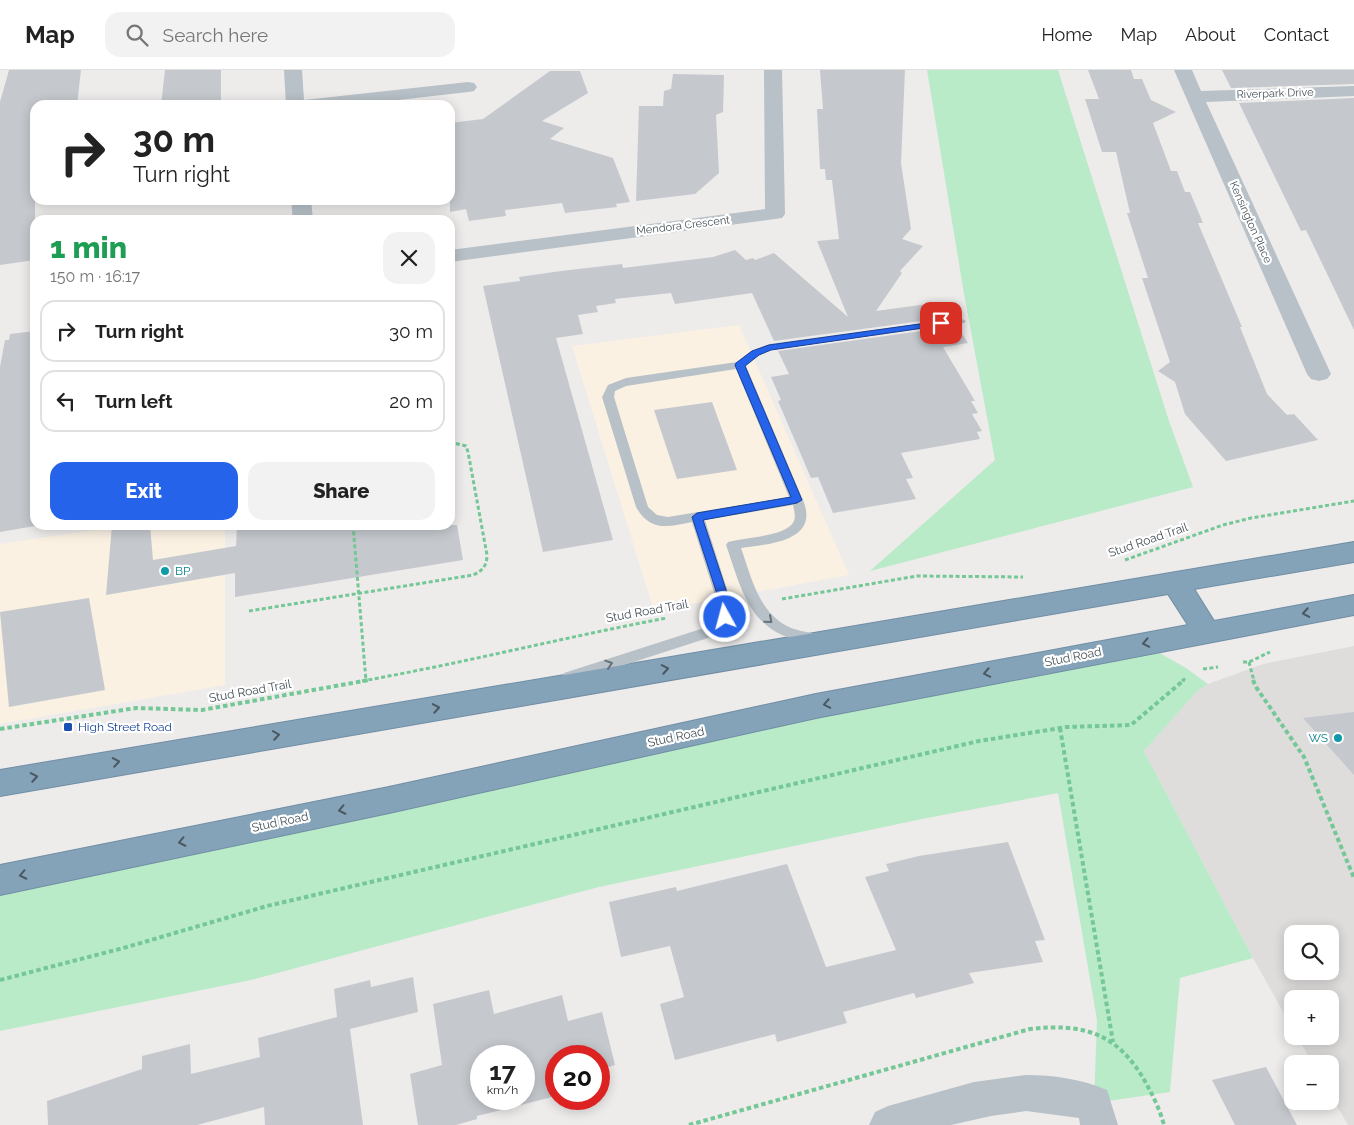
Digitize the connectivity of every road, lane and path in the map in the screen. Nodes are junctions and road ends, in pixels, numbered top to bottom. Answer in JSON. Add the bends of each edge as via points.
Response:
{"nodes":[{"id":1,"x":293,"y":70,"type":"edge"},
{"id":2,"x":773,"y":70,"type":"edge"},
{"id":3,"x":1183,"y":70,"type":"edge"},
{"id":4,"x":468,"y":88,"type":"dead end"},
{"id":5,"x":1354,"y":91,"type":"edge"},
{"id":6,"x":1195,"y":97,"type":"junction"},
{"id":7,"x":295,"y":100,"type":"edge"},
{"id":8,"x":354,"y":100,"type":"edge"},
{"id":9,"x":455,"y":255,"type":"edge"},
{"id":10,"x":960,"y":321,"type":"dead end"},
{"id":11,"x":740,"y":365,"type":"junction"},
{"id":12,"x":1319,"y":374,"type":"dead end"},
{"id":13,"x":455,"y":443,"type":"edge"},
{"id":14,"x":797,"y":500,"type":"junction"},
{"id":15,"x":1354,"y":501,"type":"edge"},
{"id":16,"x":697,"y":517,"type":"junction"},
{"id":17,"x":353,"y":530,"type":"edge"},
{"id":18,"x":1354,"y":552,"type":"edge"},
{"id":19,"x":1118,"y":562,"type":"dead end"},
{"id":20,"x":1025,"y":577,"type":"dead end"},
{"id":21,"x":1176,"y":584,"type":"junction"},
{"id":22,"x":359,"y":594,"type":"junction"},
{"id":23,"x":756,"y":603,"type":"junction"},
{"id":24,"x":1354,"y":604,"type":"edge"},
{"id":25,"x":249,"y":611,"type":"dead end"},
{"id":26,"x":670,"y":618,"type":"dead end"},
{"id":27,"x":1206,"y":631,"type":"junction"},
{"id":28,"x":823,"y":641,"type":"junction"},
{"id":29,"x":1249,"y":662,"type":"dead end"},
{"id":30,"x":1218,"y":667,"type":"dead end"},
{"id":31,"x":1203,"y":669,"type":"dead end"},
{"id":32,"x":1186,"y":678,"type":"dead end"},
{"id":33,"x":366,"y":681,"type":"junction"},
{"id":34,"x":512,"y":695,"type":"junction"},
{"id":35,"x":1060,"y":728,"type":"junction"},
{"id":36,"x":0,"y":729,"type":"edge"},
{"id":37,"x":0,"y":783,"type":"edge"},
{"id":38,"x":1354,"y":878,"type":"edge"},
{"id":39,"x":0,"y":880,"type":"edge"},
{"id":40,"x":0,"y":980,"type":"edge"},
{"id":41,"x":1113,"y":1042,"type":"dead end"},
{"id":42,"x":1097,"y":1114,"type":"edge"},
{"id":43,"x":888,"y":1125,"type":"edge"}],
"edges":[{"from":1,"to":7,"type":"street"},
{"from":2,"to":9,"type":"street","name":"Mendora Crescent","via":[[775,214]]},
{"from":3,"to":6,"type":"street","name":"Kensington Place"},
{"from":4,"to":8,"type":"street"},
{"from":5,"to":6,"type":"street","name":"Riverpark Drive"},
{"from":6,"to":12,"type":"street","name":"Kensington Place"},
{"from":10,"to":11,"type":"lane","via":[[769,348],[755,353]]},
{"from":11,"to":14,"type":"lane"},
{"from":11,"to":16,"type":"lane","via":[[626,382],[608,392],[646,514],[652,520],[660,521]]},
{"from":13,"to":22,"type":"path","via":[[466,446],[468,452],[487,555],[485,567],[473,576]]},
{"from":14,"to":16,"type":"lane"},
{"from":14,"to":23,"type":"lane","via":[[802,516],[799,525],[790,532],[733,545]]},
{"from":15,"to":19,"type":"path","name":"Stud Road Trail","via":[[1223,525]]},
{"from":34,"to":16,"type":"lane","one_way":true,"via":[[714,629],[725,617],[726,608]]},
{"from":17,"to":22,"type":"path"},
{"from":18,"to":21,"type":"highway"},
{"from":20,"to":23,"type":"path","via":[[917,576]]},
{"from":21,"to":27,"type":"highway"},
{"from":21,"to":28,"type":"highway"},
{"from":22,"to":25,"type":"path"},
{"from":22,"to":33,"type":"path"},
{"from":23,"to":28,"type":"lane","one_way":true,"via":[[762,614],[783,630]]},
{"from":24,"to":27,"type":"highway","name":"Stud Road","one_way":true},
{"from":26,"to":33,"type":"path","name":"Stud Road Trail","via":[[575,635],[478,659]]},
{"from":27,"to":39,"type":"highway","name":"Stud Road","one_way":true,"via":[[816,706],[389,800]]},
{"from":34,"to":28,"type":"highway","one_way":true},
{"from":29,"to":38,"type":"path","via":[[1256,687],[1304,757]]},
{"from":30,"to":31,"type":"path"},
{"from":32,"to":35,"type":"path","via":[[1131,725]]},
{"from":33,"to":36,"type":"path","name":"Stud Road Trail","via":[[202,710],[136,708]]},
{"from":37,"to":34,"type":"highway","one_way":true},
{"from":35,"to":40,"type":"path","via":[[979,741],[267,906]]},
{"from":35,"to":41,"type":"path"},
{"from":42,"to":43,"type":"street","via":[[1046,1094],[1007,1095]]}]}
